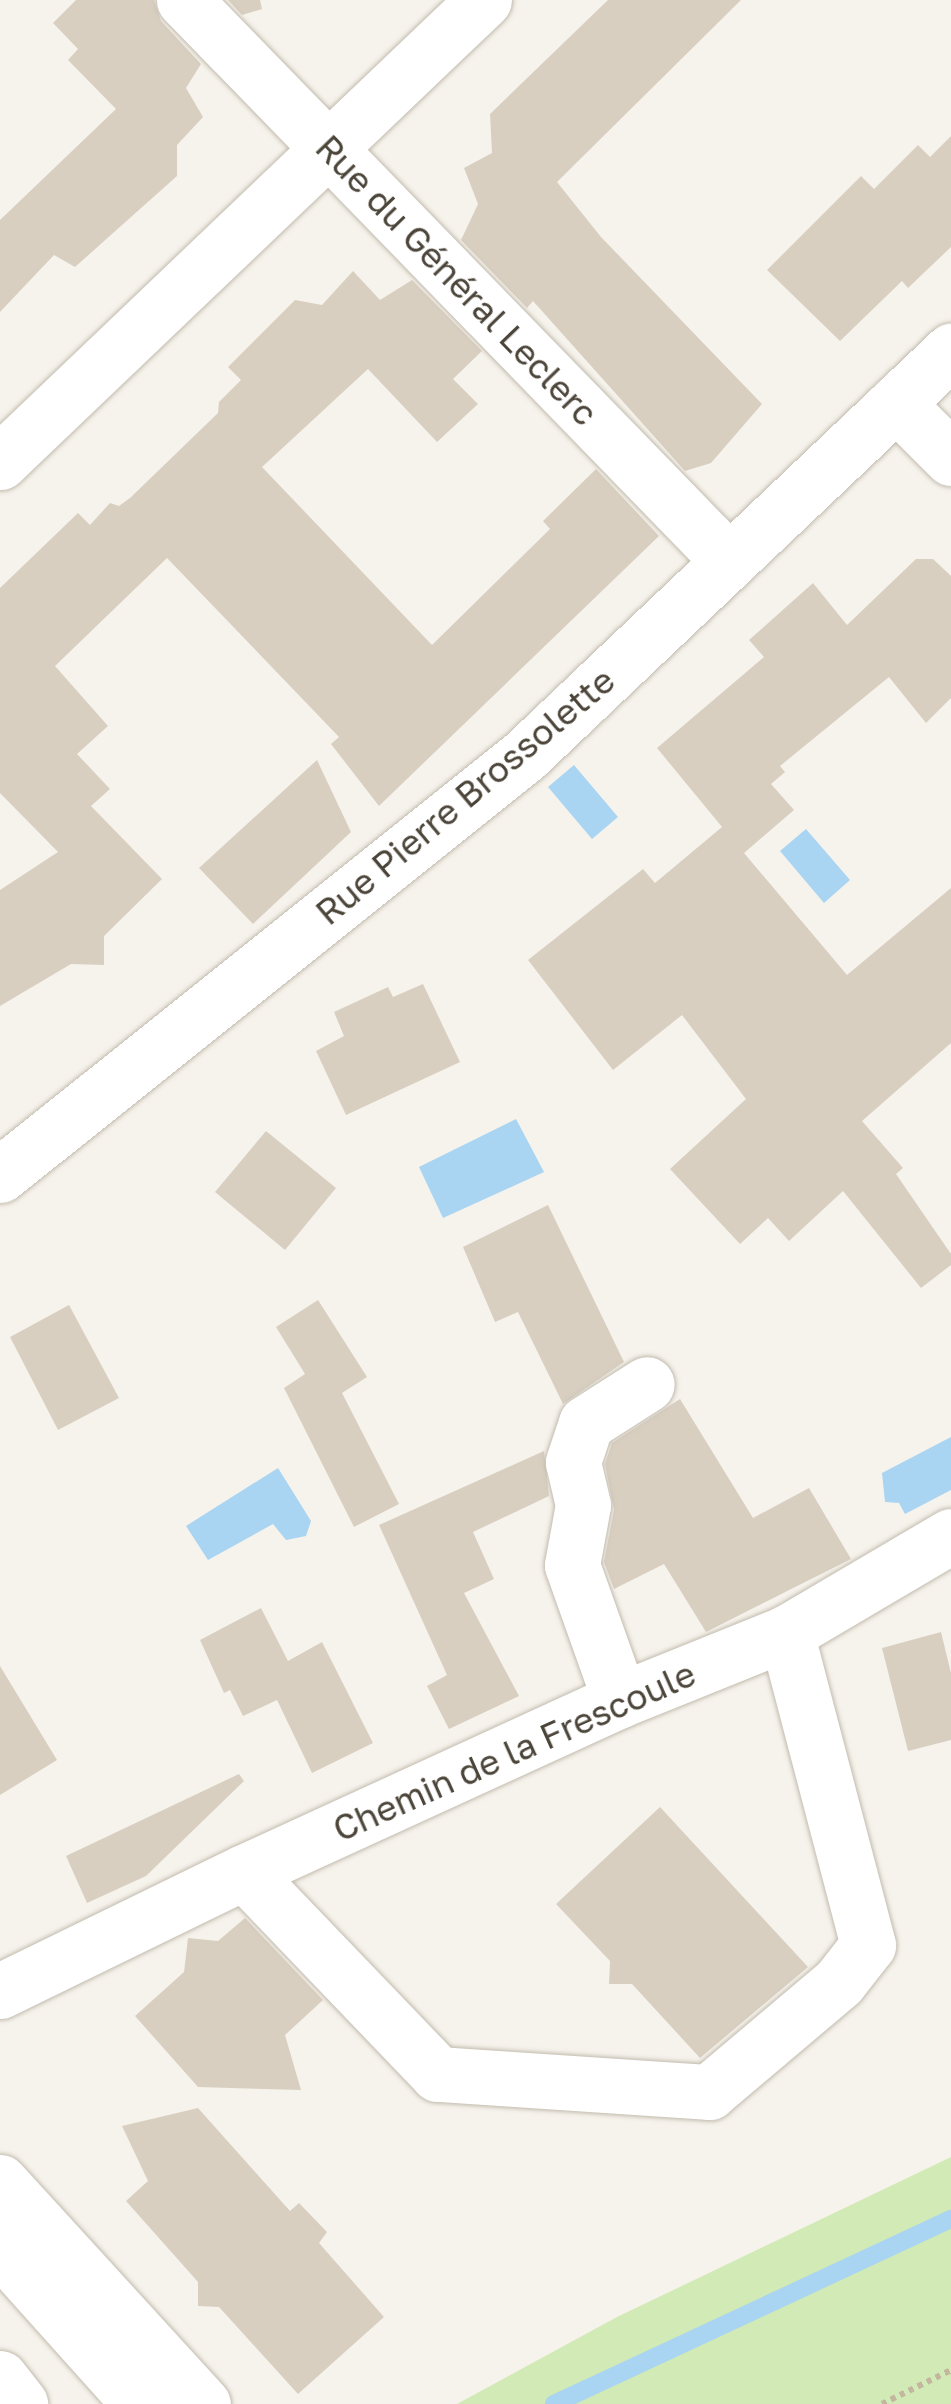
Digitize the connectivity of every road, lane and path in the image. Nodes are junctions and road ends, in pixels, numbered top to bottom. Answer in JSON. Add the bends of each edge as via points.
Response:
{"nodes":[{"id":1,"x":184,"y":0,"type":"edge"},
{"id":2,"x":484,"y":0,"type":"edge"},
{"id":3,"x":328,"y":148,"type":"junction"},
{"id":4,"x":951,"y":351,"type":"edge"},
{"id":5,"x":896,"y":403,"type":"junction"},
{"id":6,"x":951,"y":458,"type":"edge"},
{"id":7,"x":0,"y":462,"type":"edge"},
{"id":8,"x":730,"y":561,"type":"junction"},
{"id":9,"x":0,"y":1174,"type":"edge"},
{"id":10,"x":646,"y":1384,"type":"dead end"},
{"id":11,"x":951,"y":1536,"type":"edge"},
{"id":12,"x":786,"y":1633,"type":"junction"},
{"id":13,"x":620,"y":1700,"type":"junction"},
{"id":14,"x":244,"y":1872,"type":"junction"},
{"id":15,"x":0,"y":1991,"type":"edge"},
{"id":16,"x":0,"y":2182,"type":"edge"},
{"id":17,"x":0,"y":2248,"type":"edge"},
{"id":18,"x":951,"y":2370,"type":"edge"},
{"id":19,"x":0,"y":2378,"type":"edge"},
{"id":20,"x":20,"y":2404,"type":"edge"},
{"id":21,"x":140,"y":2404,"type":"edge"},
{"id":22,"x":203,"y":2404,"type":"edge"},
{"id":23,"x":882,"y":2404,"type":"edge"}],
"edges":[{"from":1,"to":3,"type":"street","name":"Rue du Général Leclerc"},
{"from":2,"to":3,"type":"street"},
{"from":3,"to":7,"type":"street"},
{"from":3,"to":8,"type":"street","name":"Rue du Général Leclerc"},
{"from":4,"to":5,"type":"street","name":"Rue Pierre Brossolette"},
{"from":5,"to":6,"type":"street"},
{"from":5,"to":8,"type":"street","name":"Rue Pierre Brossolette"},
{"from":8,"to":9,"type":"street","name":"Rue Pierre Brossolette","via":[[524,756]]},
{"from":10,"to":13,"type":"street","via":[[586,1422],[573,1462],[583,1505],[572,1565]]},
{"from":11,"to":12,"type":"street","name":"Chemin de la Frescoule"},
{"from":12,"to":13,"type":"street","name":"Chemin de la Frescoule"},
{"from":12,"to":14,"type":"street","via":[[868,1945],[839,1982],[709,2092],[438,2074]]},
{"from":13,"to":14,"type":"street","name":"Chemin de la Frescoule"},
{"from":14,"to":15,"type":"street","name":"Chemin de la Frescoule"},
{"from":16,"to":22,"type":"street"},
{"from":17,"to":21,"type":"street"},
{"from":18,"to":23,"type":"path"},
{"from":19,"to":20,"type":"street"}]}
